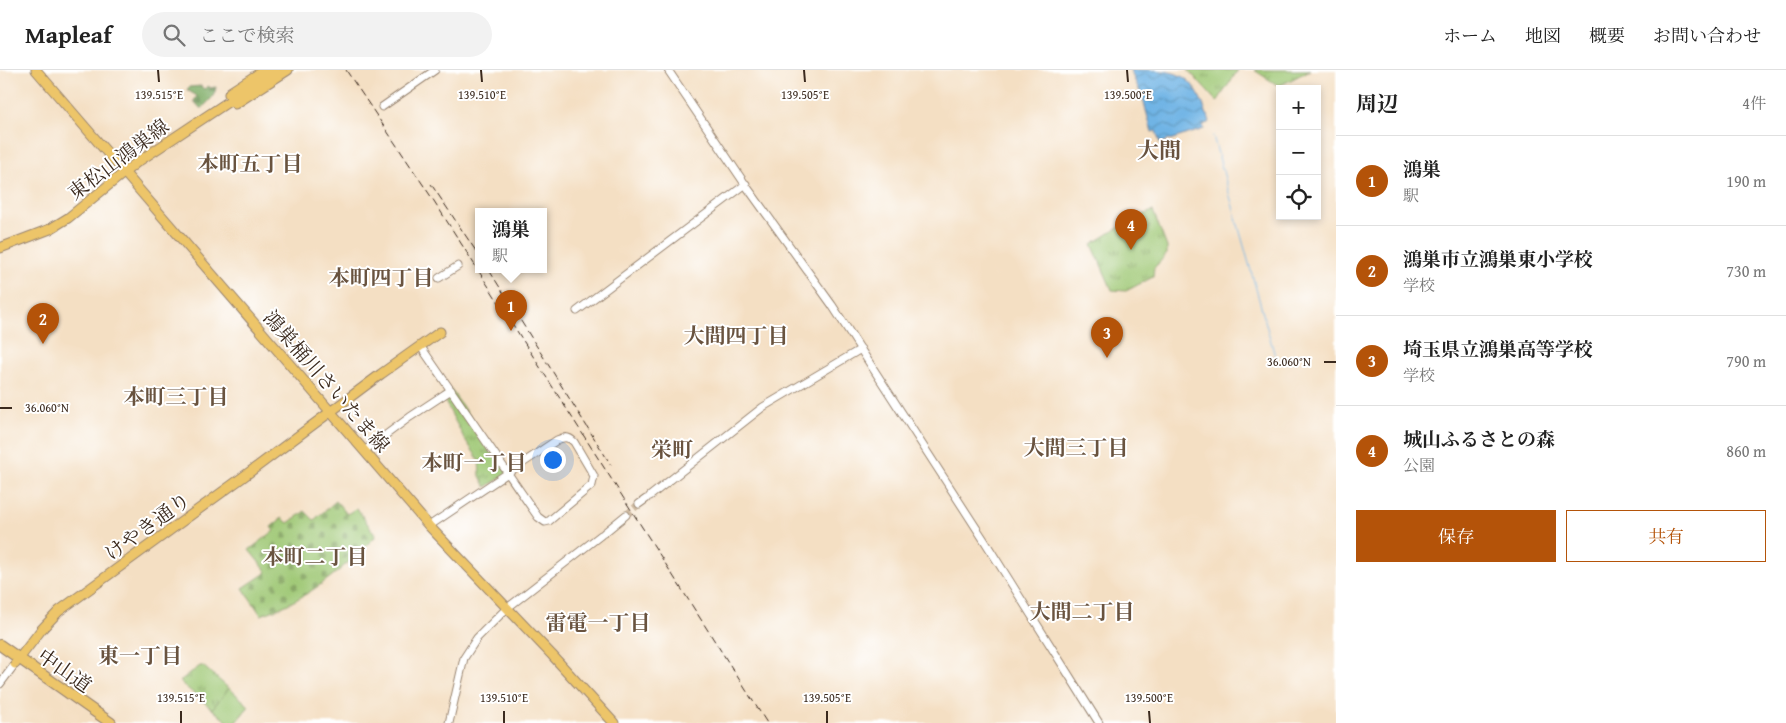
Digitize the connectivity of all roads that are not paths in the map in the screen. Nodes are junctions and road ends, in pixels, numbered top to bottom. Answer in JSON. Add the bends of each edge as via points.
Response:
{"nodes":[{"id":1,"x":36,"y":70,"type":"edge"},
{"id":2,"x":264,"y":70,"type":"edge"},
{"id":3,"x":276,"y":70,"type":"edge"},
{"id":4,"x":288,"y":70,"type":"edge"},
{"id":5,"x":435,"y":70,"type":"edge"},
{"id":6,"x":668,"y":70,"type":"edge"},
{"id":7,"x":232,"y":99,"type":"junction"},
{"id":8,"x":382,"y":107,"type":"dead end"},
{"id":9,"x":124,"y":173,"type":"junction"},
{"id":10,"x":746,"y":184,"type":"junction"},
{"id":11,"x":0,"y":248,"type":"edge"},
{"id":12,"x":458,"y":266,"type":"dead end"},
{"id":13,"x":439,"y":278,"type":"dead end"},
{"id":14,"x":577,"y":311,"type":"dead end"},
{"id":15,"x":440,"y":332,"type":"dead end"},
{"id":16,"x":421,"y":347,"type":"junction"},
{"id":17,"x":861,"y":349,"type":"junction"},
{"id":18,"x":451,"y":390,"type":"junction"},
{"id":19,"x":330,"y":412,"type":"junction"},
{"id":20,"x":364,"y":451,"type":"junction"},
{"id":21,"x":509,"y":473,"type":"junction"},
{"id":22,"x":639,"y":504,"type":"tunnel mouth"},
{"id":23,"x":626,"y":515,"type":"tunnel mouth"},
{"id":24,"x":428,"y":526,"type":"junction"},
{"id":25,"x":506,"y":609,"type":"junction"},
{"id":26,"x":0,"y":645,"type":"edge"},
{"id":27,"x":0,"y":653,"type":"edge"},
{"id":28,"x":17,"y":662,"type":"junction"},
{"id":29,"x":0,"y":684,"type":"edge"},
{"id":30,"x":103,"y":723,"type":"edge"},
{"id":31,"x":111,"y":723,"type":"edge"},
{"id":32,"x":449,"y":723,"type":"edge"},
{"id":33,"x":614,"y":723,"type":"edge"},
{"id":34,"x":1099,"y":723,"type":"edge"}],
"edges":[{"from":1,"to":9,"type":"main road","name":"鴻巣桶川さいたま線"},
{"from":2,"to":7,"type":"main road","via":[[230,92]]},
{"from":3,"to":7,"type":"main road","name":"東松山鴻巣線"},
{"from":4,"to":7,"type":"main road","via":[[239,103],[235,104]]},
{"from":5,"to":8,"type":"street"},
{"from":6,"to":10,"type":"street"},
{"from":7,"to":9,"type":"main road","name":"東松山鴻巣線"},
{"from":9,"to":11,"type":"main road","name":"東松山鴻巣線","via":[[50,229]]},
{"from":9,"to":19,"type":"main road","name":"鴻巣桶川さいたま線"},
{"from":10,"to":14,"type":"street"},
{"from":10,"to":17,"type":"street"},
{"from":12,"to":13,"type":"street"},
{"from":15,"to":16,"type":"main road","name":"けやき通り"},
{"from":16,"to":18,"type":"street"},
{"from":16,"to":19,"type":"main road","name":"けやき通り"},
{"from":17,"to":22,"type":"street","via":[[764,407]]},
{"from":17,"to":34,"type":"street"},
{"from":18,"to":20,"type":"street"},
{"from":18,"to":21,"type":"street"},
{"from":19,"to":20,"type":"main road","name":"鴻巣桶川さいたま線"},
{"from":19,"to":28,"type":"main road","name":"けやき通り","via":[[50,619]]},
{"from":20,"to":24,"type":"main road","name":"鴻巣桶川さいたま線"},
{"from":21,"to":21,"type":"street","via":[[557,440],[567,438],[574,442],[594,479],[592,485],[546,522],[538,517]]},
{"from":21,"to":24,"type":"street"},
{"from":23,"to":25,"type":"street"},
{"from":24,"to":25,"type":"main road","name":"鴻巣桶川さいたま線"},
{"from":25,"to":32,"type":"street","via":[[477,638],[464,658]]},
{"from":25,"to":33,"type":"main road","name":"鴻巣桶川さいたま線"},
{"from":26,"to":28,"type":"highway","name":"中山道"},
{"from":27,"to":28,"type":"highway","name":"中山道"},
{"from":28,"to":29,"type":"street","name":"けやき通り"},
{"from":28,"to":30,"type":"highway","name":"中山道"},
{"from":28,"to":31,"type":"highway","name":"中山道"}]}
